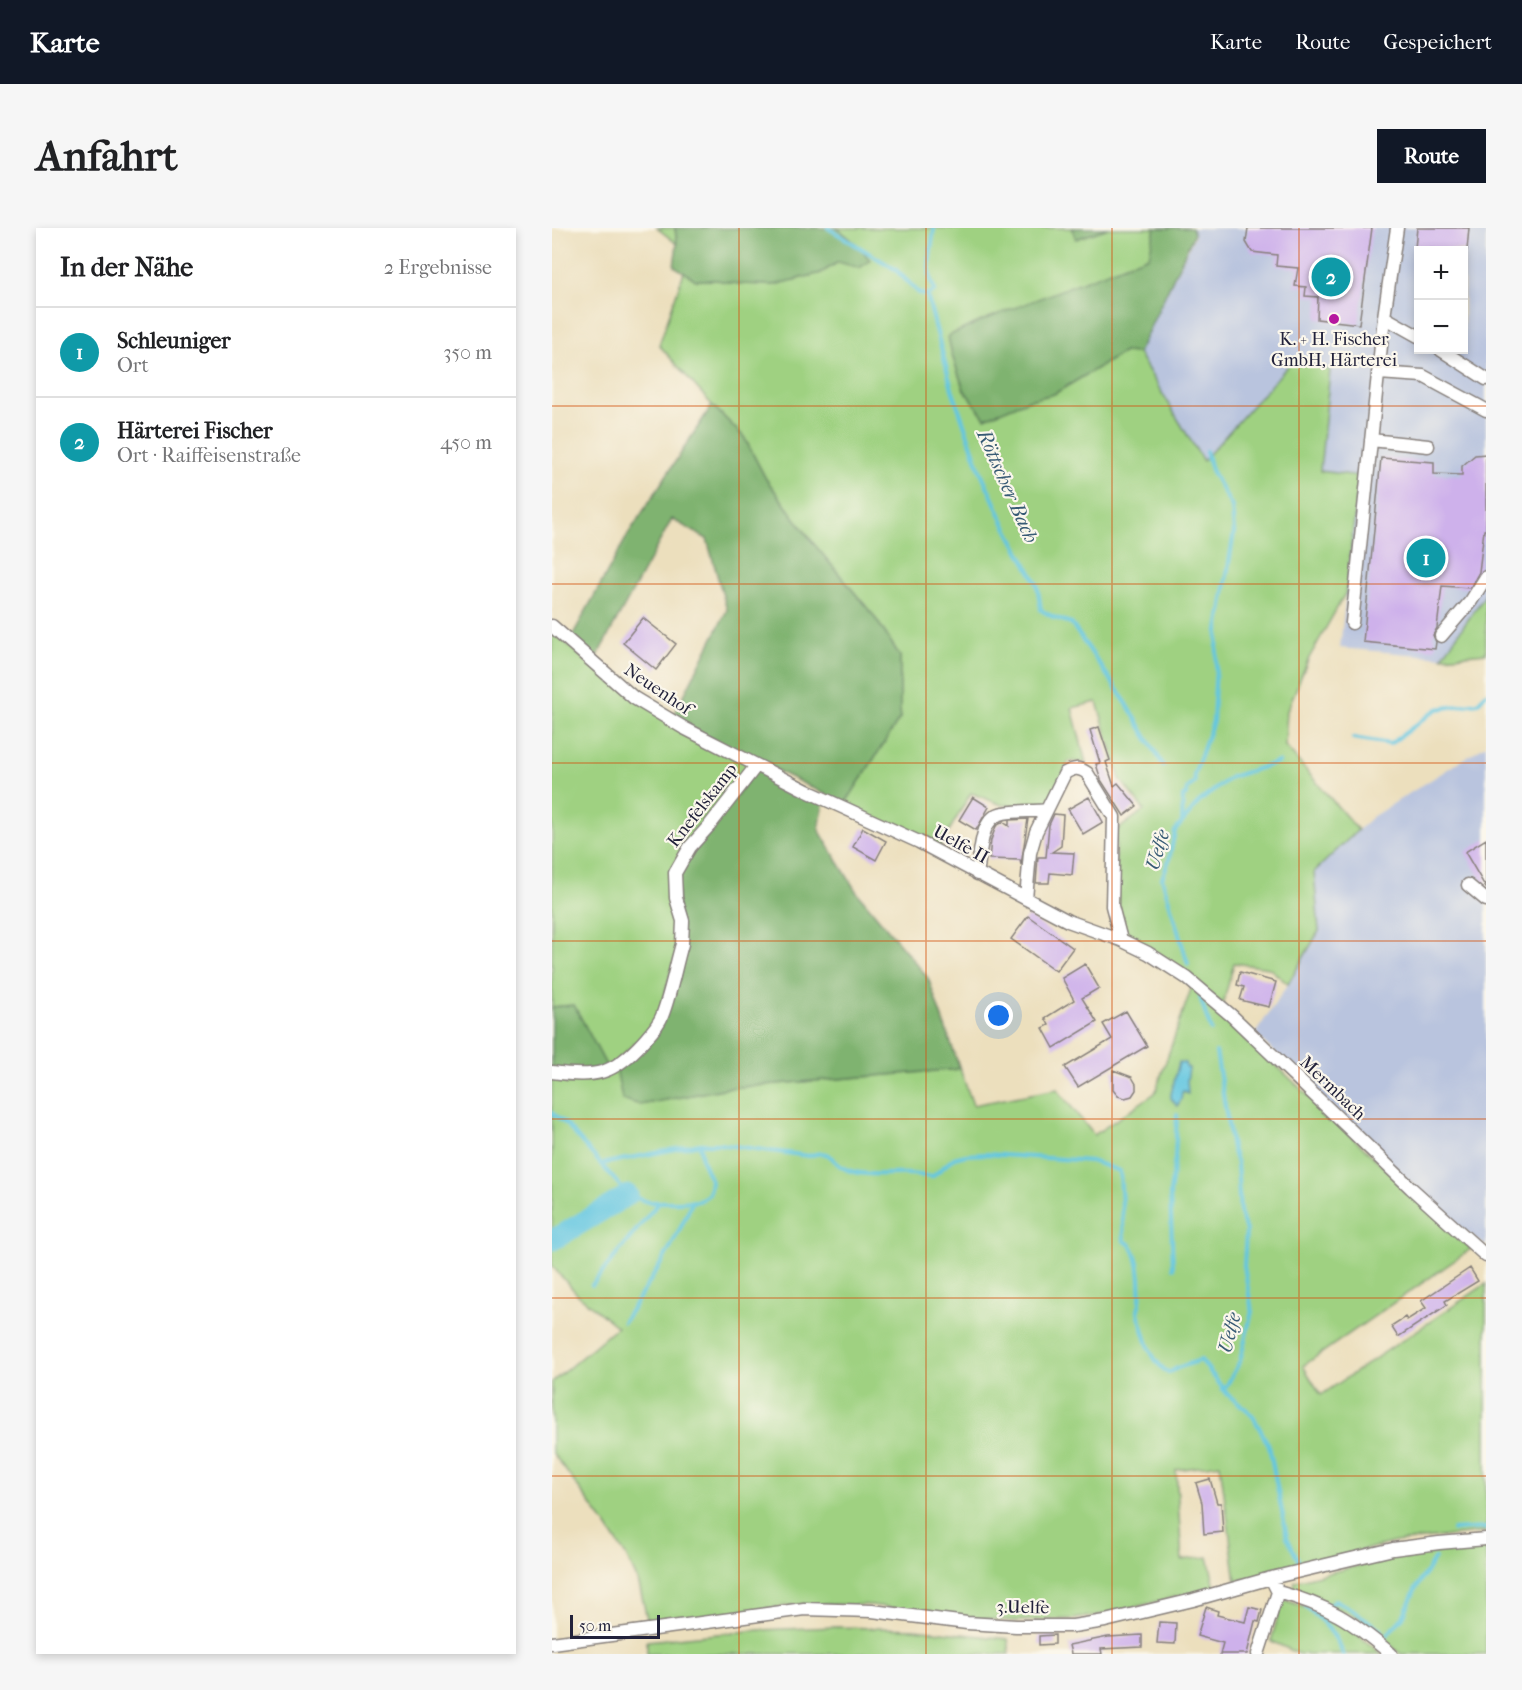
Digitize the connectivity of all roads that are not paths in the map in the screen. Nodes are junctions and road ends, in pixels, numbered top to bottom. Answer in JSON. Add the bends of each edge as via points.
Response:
{"nodes":[{"id":1,"x":1397,"y":228,"type":"edge"},
{"id":2,"x":1384,"y":316,"type":"junction"},
{"id":3,"x":1414,"y":333,"type":"edge"},
{"id":4,"x":1447,"y":354,"type":"edge"},
{"id":5,"x":1378,"y":373,"type":"junction"},
{"id":6,"x":1486,"y":379,"type":"edge"},
{"id":7,"x":1486,"y":410,"type":"edge"},
{"id":8,"x":1371,"y":440,"type":"junction"},
{"id":9,"x":1428,"y":446,"type":"dead end"},
{"id":10,"x":1486,"y":577,"type":"edge"},
{"id":11,"x":1352,"y":623,"type":"dead end"},
{"id":12,"x":552,"y":626,"type":"edge"},
{"id":13,"x":1441,"y":636,"type":"dead end"},
{"id":14,"x":756,"y":766,"type":"junction"},
{"id":15,"x":1047,"y":810,"type":"junction"},
{"id":16,"x":977,"y":874,"type":"junction"},
{"id":17,"x":1468,"y":885,"type":"dead end"},
{"id":18,"x":1026,"y":899,"type":"junction"},
{"id":19,"x":1486,"y":900,"type":"edge"},
{"id":20,"x":1121,"y":940,"type":"junction"},
{"id":21,"x":1148,"y":953,"type":"joint"},
{"id":22,"x":552,"y":1072,"type":"edge"},
{"id":23,"x":1486,"y":1257,"type":"edge"},
{"id":24,"x":1486,"y":1539,"type":"edge"},
{"id":25,"x":1270,"y":1578,"type":"junction"},
{"id":26,"x":1278,"y":1592,"type":"junction"},
{"id":27,"x":552,"y":1643,"type":"edge"},
{"id":28,"x":1258,"y":1654,"type":"edge"},
{"id":29,"x":1391,"y":1654,"type":"edge"}],
"edges":[{"from":1,"to":2,"type":"street"},
{"from":2,"to":3,"type":"street"},
{"from":2,"to":5,"type":"street"},
{"from":4,"to":6,"type":"street"},
{"from":5,"to":7,"type":"street","via":[[1423,376]]},
{"from":5,"to":8,"type":"street"},
{"from":8,"to":9,"type":"street"},
{"from":8,"to":11,"type":"street"},
{"from":10,"to":13,"type":"street"},
{"from":12,"to":14,"type":"street","name":"Neuenhof","via":[[634,698]]},
{"from":14,"to":16,"type":"street","name":"Uelfe II","via":[[891,827]]},
{"from":14,"to":22,"type":"street","name":"Knefelskamp","via":[[690,847],[675,873],[682,944],[659,1023],[631,1055],[605,1072]]},
{"from":15,"to":16,"type":"street","via":[[994,816],[984,832]]},
{"from":15,"to":18,"type":"street","via":[[1030,853]]},
{"from":15,"to":20,"type":"street","via":[[1065,773],[1073,768],[1087,773],[1112,812],[1112,906]]},
{"from":16,"to":18,"type":"street","name":"Uelfe II"},
{"from":17,"to":19,"type":"street"},
{"from":18,"to":20,"type":"street","name":"Uelfe II","via":[[1082,927]]},
{"from":20,"to":21,"type":"street","name":"Uelfe II"},
{"from":21,"to":23,"type":"street","name":"Mermbach","via":[[1218,1003]]},
{"from":24,"to":25,"type":"street","name":"3.Uelfe","via":[[1393,1549]]},
{"from":25,"to":26,"type":"street"},
{"from":25,"to":27,"type":"street","name":"3.Uelfe","via":[[1193,1600],[1073,1626],[967,1623],[872,1611],[804,1609]]},
{"from":26,"to":28,"type":"street"},
{"from":26,"to":29,"type":"street","via":[[1342,1616]]}]}
